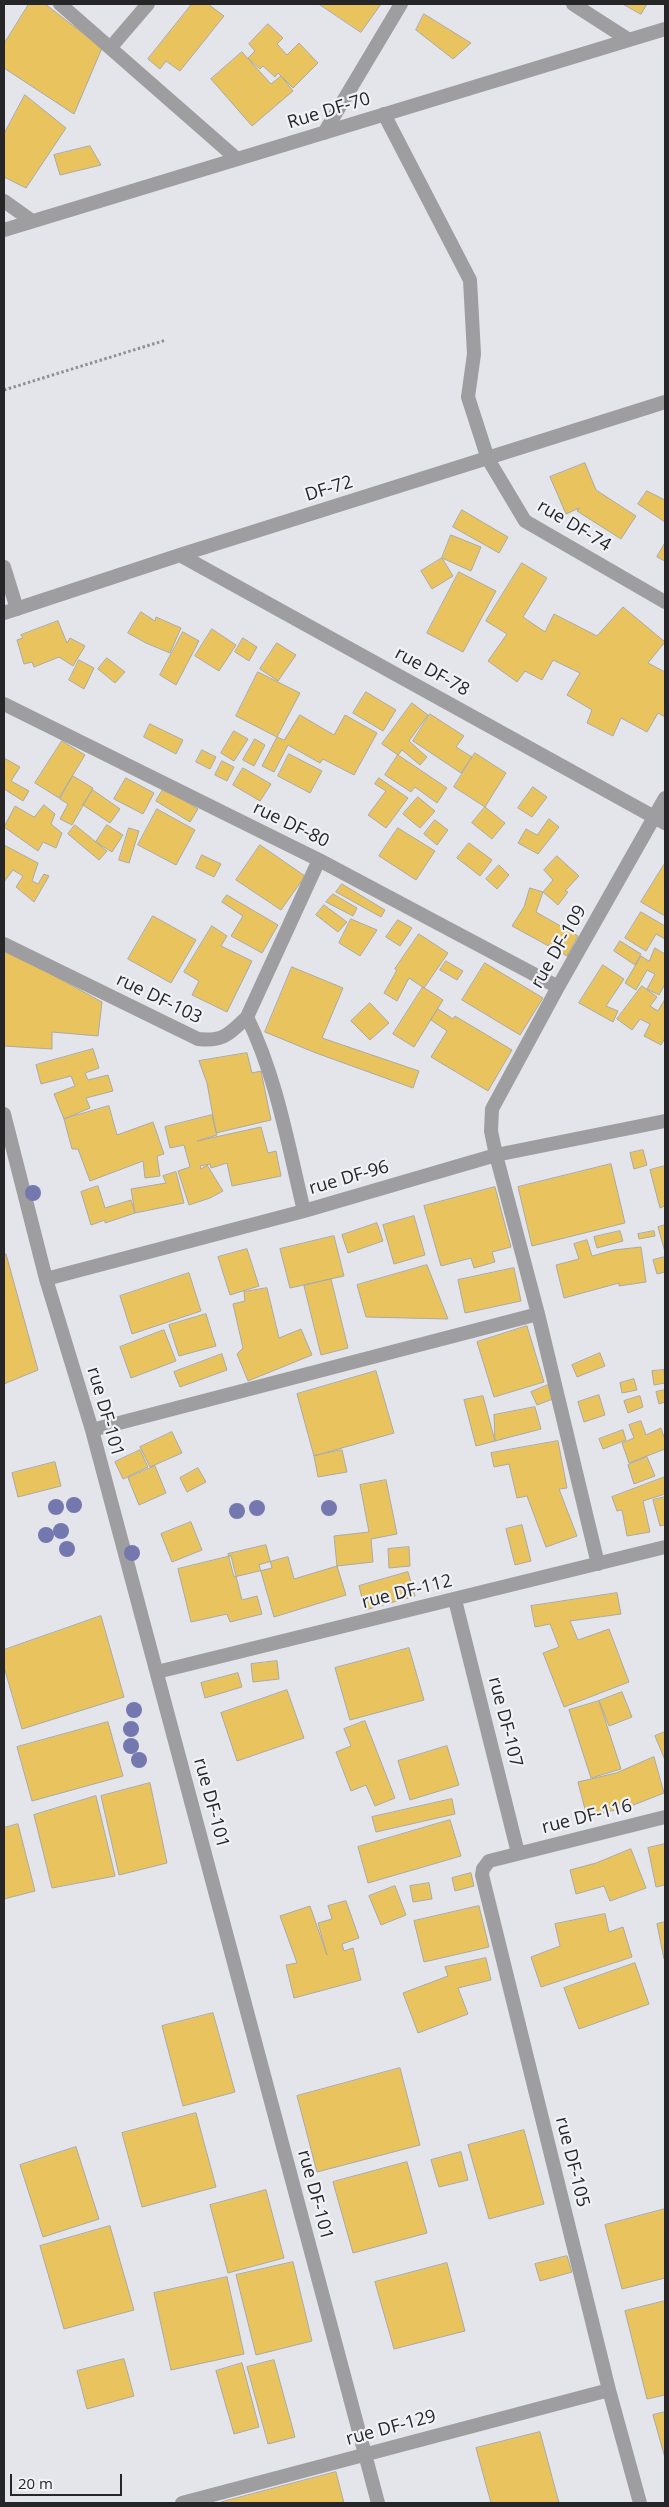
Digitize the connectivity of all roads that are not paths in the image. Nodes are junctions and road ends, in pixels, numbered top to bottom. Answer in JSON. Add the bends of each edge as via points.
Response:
{"nodes":[{"id":1,"x":60,"y":4,"type":"edge"},
{"id":2,"x":148,"y":4,"type":"edge"},
{"id":3,"x":401,"y":4,"type":"edge"},
{"id":4,"x":573,"y":4,"type":"edge"},
{"id":5,"x":665,"y":29,"type":"edge"},
{"id":6,"x":629,"y":40,"type":"junction"},
{"id":7,"x":111,"y":47,"type":"junction"},
{"id":8,"x":384,"y":114,"type":"junction"},
{"id":9,"x":324,"y":133,"type":"junction"},
{"id":10,"x":237,"y":159,"type":"junction"},
{"id":11,"x":4,"y":201,"type":"edge"},
{"id":12,"x":32,"y":221,"type":"junction"},
{"id":13,"x":4,"y":230,"type":"edge"},
{"id":14,"x":665,"y":402,"type":"edge"},
{"id":15,"x":488,"y":459,"type":"junction"},
{"id":16,"x":180,"y":555,"type":"junction"},
{"id":17,"x":4,"y":567,"type":"edge"},
{"id":18,"x":665,"y":602,"type":"edge"},
{"id":19,"x":10,"y":611,"type":"edge"},
{"id":20,"x":4,"y":704,"type":"edge"},
{"id":21,"x":665,"y":798,"type":"edge"},
{"id":22,"x":660,"y":820,"type":"edge"},
{"id":23,"x":319,"y":860,"type":"junction"},
{"id":24,"x":4,"y":944,"type":"edge"},
{"id":25,"x":558,"y":987,"type":"junction"},
{"id":26,"x":247,"y":1017,"type":"junction"},
{"id":27,"x":4,"y":1114,"type":"edge"},
{"id":28,"x":665,"y":1121,"type":"edge"},
{"id":29,"x":496,"y":1155,"type":"junction"},
{"id":30,"x":304,"y":1211,"type":"junction"},
{"id":31,"x":46,"y":1279,"type":"junction"},
{"id":32,"x":538,"y":1314,"type":"junction"},
{"id":33,"x":92,"y":1430,"type":"junction"},
{"id":34,"x":665,"y":1547,"type":"edge"},
{"id":35,"x":598,"y":1564,"type":"junction"},
{"id":36,"x":455,"y":1600,"type":"junction"},
{"id":37,"x":157,"y":1672,"type":"junction"},
{"id":38,"x":665,"y":1817,"type":"edge"},
{"id":39,"x":518,"y":1854,"type":"junction"},
{"id":40,"x":610,"y":2390,"type":"junction"},
{"id":41,"x":364,"y":2454,"type":"junction"},
{"id":42,"x":182,"y":2503,"type":"edge"},
{"id":43,"x":378,"y":2503,"type":"edge"},
{"id":44,"x":640,"y":2503,"type":"edge"}],
"edges":[{"from":1,"to":7,"type":"street"},
{"from":2,"to":7,"type":"street"},
{"from":3,"to":9,"type":"street"},
{"from":4,"to":6,"type":"street"},
{"from":5,"to":6,"type":"street","name":"Rue DF-70"},
{"from":6,"to":8,"type":"street","name":"Rue DF-70"},
{"from":7,"to":10,"type":"street"},
{"from":8,"to":9,"type":"street","name":"Rue DF-70"},
{"from":8,"to":15,"type":"street","name":"rue DF-74","via":[[470,280],[474,354],[468,397]]},
{"from":9,"to":10,"type":"street","name":"Rue DF-70"},
{"from":10,"to":12,"type":"street","name":"Rue DF-70"},
{"from":11,"to":12,"type":"street"},
{"from":12,"to":13,"type":"street","name":"Rue DF-70"},
{"from":14,"to":15,"type":"street","name":"DF-72","number":"DF-72"},
{"from":15,"to":16,"type":"street","name":"DF-72","number":"DF-72"},
{"from":15,"to":18,"type":"street","name":"rue DF-74","via":[[525,521]]},
{"from":16,"to":19,"type":"street","name":"DF-72","number":"DF-72"},
{"from":16,"to":22,"type":"street","name":"rue DF-78"},
{"from":17,"to":19,"type":"street"},
{"from":20,"to":23,"type":"street","name":"rue DF-80"},
{"from":21,"to":22,"type":"street","name":"rue DF-109"},
{"from":22,"to":25,"type":"street","name":"rue DF-109"},
{"from":23,"to":25,"type":"street","name":"rue DF-80"},
{"from":23,"to":26,"type":"street","name":"rue DF-103"},
{"from":24,"to":26,"type":"street","name":"rue DF-103","via":[[198,1039],[214,1041],[227,1036]]},
{"from":25,"to":29,"type":"street","name":"rue DF-109","via":[[492,1109],[490,1118]]},
{"from":26,"to":30,"type":"street","via":[[263,1048]]},
{"from":27,"to":31,"type":"street","name":"rue DF-101"},
{"from":28,"to":29,"type":"street","name":"rue DF-96"},
{"from":29,"to":30,"type":"street","name":"rue DF-96"},
{"from":29,"to":32,"type":"street"},
{"from":30,"to":31,"type":"street","name":"rue DF-96"},
{"from":31,"to":33,"type":"street","name":"rue DF-101"},
{"from":32,"to":33,"type":"street"},
{"from":32,"to":35,"type":"street"},
{"from":33,"to":37,"type":"street","name":"rue DF-101"},
{"from":34,"to":35,"type":"street","name":"rue DF-112"},
{"from":35,"to":36,"type":"street","name":"rue DF-112"},
{"from":36,"to":37,"type":"street","name":"rue DF-112"},
{"from":36,"to":39,"type":"street","name":"rue DF-107"},
{"from":37,"to":41,"type":"street","name":"rue DF-101"},
{"from":38,"to":39,"type":"street","name":"rue DF-116"},
{"from":39,"to":40,"type":"street","name":"rue DF-105","via":[[489,1861],[483,1869],[483,1882]]},
{"from":40,"to":41,"type":"street","name":"rue DF-129"},
{"from":40,"to":44,"type":"street","name":"rue DF-105"},
{"from":41,"to":42,"type":"street","name":"rue DF-129"},
{"from":41,"to":43,"type":"street","name":"rue DF-101"}]}
